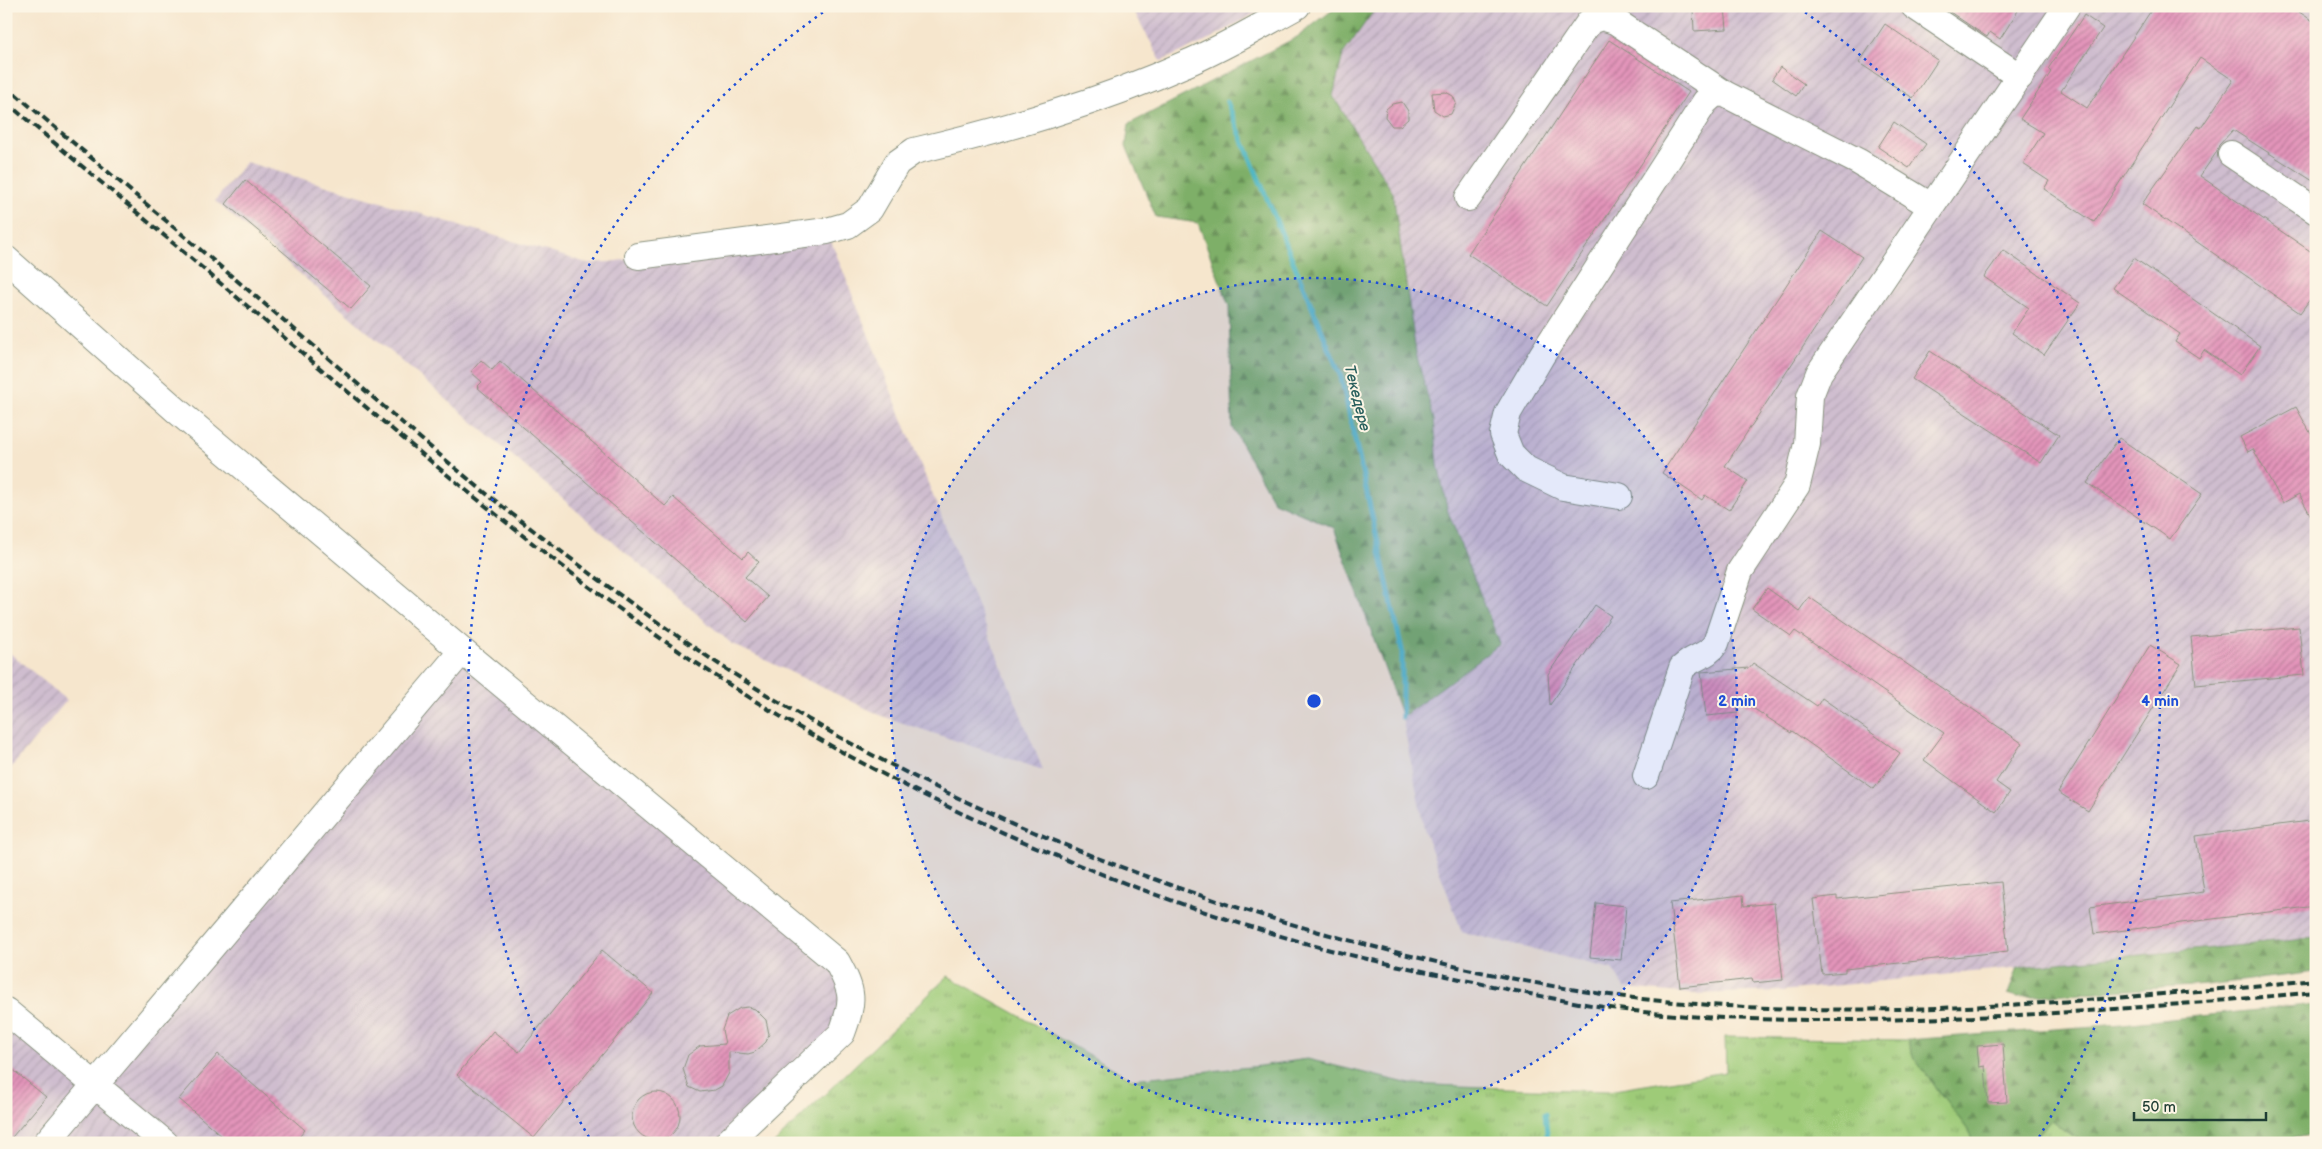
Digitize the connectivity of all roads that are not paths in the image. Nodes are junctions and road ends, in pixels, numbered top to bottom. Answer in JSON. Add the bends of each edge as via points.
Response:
{"nodes":[{"id":1,"x":1297,"y":6,"type":"edge"},
{"id":2,"x":1914,"y":6,"type":"edge"},
{"id":3,"x":2067,"y":6,"type":"edge"},
{"id":4,"x":2020,"y":77,"type":"junction"},
{"id":5,"x":1725,"y":94,"type":"junction"},
{"id":6,"x":2231,"y":154,"type":"dead end"},
{"id":7,"x":1468,"y":198,"type":"dead end"},
{"id":8,"x":1931,"y":206,"type":"junction"},
{"id":9,"x":2316,"y":211,"type":"edge"},
{"id":10,"x":638,"y":256,"type":"dead end"},
{"id":11,"x":6,"y":259,"type":"edge"},
{"id":12,"x":1619,"y":496,"type":"dead end"},
{"id":13,"x":462,"y":651,"type":"junction"},
{"id":14,"x":1646,"y":776,"type":"dead end"},
{"id":15,"x":6,"y":1011,"type":"edge"},
{"id":16,"x":94,"y":1084,"type":"junction"},
{"id":17,"x":46,"y":1143,"type":"edge"},
{"id":18,"x":165,"y":1143,"type":"edge"},
{"id":19,"x":727,"y":1143,"type":"edge"}],
"edges":[{"from":1,"to":10,"type":"street","via":[[1186,64],[1118,91],[1043,117],[914,151],[898,163],[870,209],[848,225]]},
{"from":2,"to":4,"type":"street"},
{"from":3,"to":4,"type":"street"},
{"from":4,"to":8,"type":"street"},
{"from":5,"to":7,"type":"street","via":[[1615,21],[1602,17],[1590,21]]},
{"from":5,"to":8,"type":"street","via":[[1859,162]]},
{"from":5,"to":12,"type":"street","via":[[1715,93],[1705,102],[1508,413],[1503,434],[1511,454],[1526,468],[1563,487]]},
{"from":6,"to":9,"type":"street"},
{"from":8,"to":14,"type":"street","via":[[1819,373],[1810,396],[1807,444],[1797,485],[1740,571],[1710,653],[1690,660],[1682,668]]},
{"from":11,"to":13,"type":"street","via":[[176,410]]},
{"from":13,"to":16,"type":"street"},
{"from":13,"to":19,"type":"street","via":[[837,962],[850,986],[851,1009],[842,1033]]},
{"from":15,"to":16,"type":"street"},
{"from":16,"to":17,"type":"street"},
{"from":16,"to":18,"type":"street"}]}
